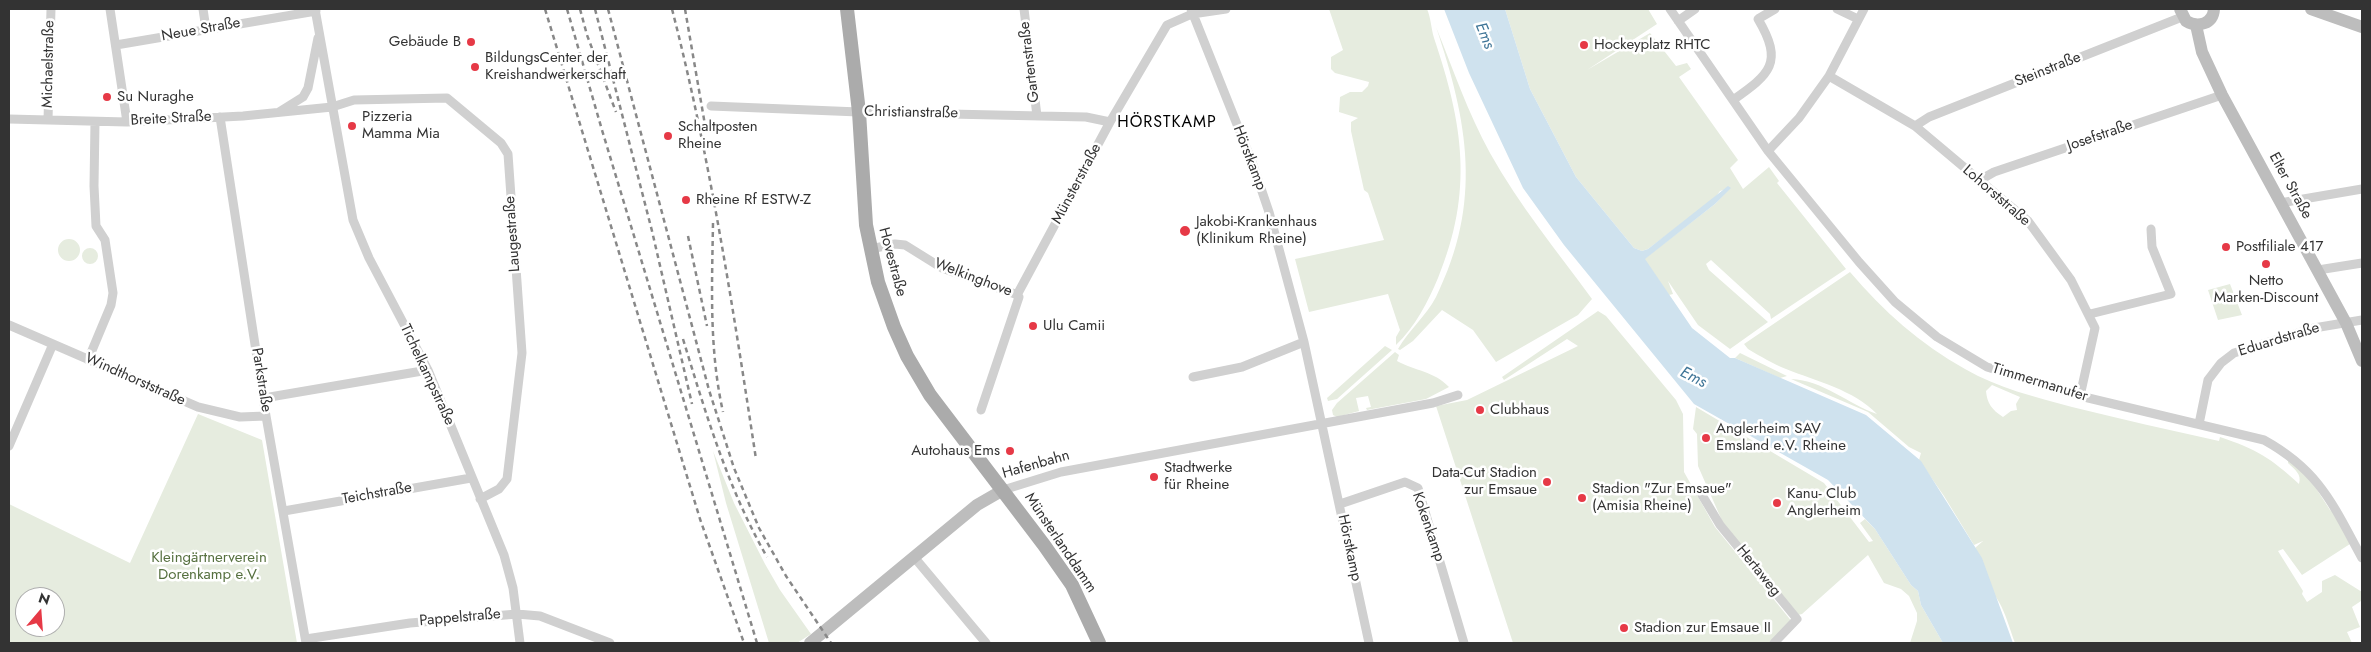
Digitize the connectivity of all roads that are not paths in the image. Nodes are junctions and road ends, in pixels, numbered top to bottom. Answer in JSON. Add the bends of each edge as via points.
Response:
{"nodes":[{"id":1,"x":51,"y":9,"type":"edge"},
{"id":2,"x":110,"y":9,"type":"edge"},
{"id":3,"x":203,"y":9,"type":"edge"},
{"id":4,"x":846,"y":9,"type":"edge"},
{"id":5,"x":1024,"y":9,"type":"edge"},
{"id":6,"x":1226,"y":9,"type":"edge"},
{"id":7,"x":1670,"y":9,"type":"edge"},
{"id":8,"x":1695,"y":9,"type":"edge"},
{"id":9,"x":1776,"y":9,"type":"edge"},
{"id":10,"x":1837,"y":9,"type":"edge"},
{"id":11,"x":1864,"y":9,"type":"edge"},
{"id":12,"x":2214,"y":9,"type":"edge"},
{"id":13,"x":2311,"y":9,"type":"edge"},
{"id":14,"x":315,"y":10,"type":"edge"},
{"id":15,"x":1192,"y":11,"type":"edge"},
{"id":16,"x":2181,"y":13,"type":"edge"},
{"id":17,"x":1858,"y":19,"type":"junction"},
{"id":18,"x":1678,"y":21,"type":"junction"},
{"id":19,"x":2196,"y":25,"type":"junction"},
{"id":20,"x":2362,"y":27,"type":"edge"},
{"id":21,"x":206,"y":29,"type":"junction"},
{"id":22,"x":319,"y":33,"type":"junction"},
{"id":23,"x":116,"y":44,"type":"junction"},
{"id":24,"x":1829,"y":76,"type":"junction"},
{"id":25,"x":2222,"y":95,"type":"junction"},
{"id":26,"x":1733,"y":100,"type":"junction"},
{"id":27,"x":711,"y":106,"type":"dead end"},
{"id":28,"x":332,"y":108,"type":"junction"},
{"id":29,"x":859,"y":112,"type":"junction"},
{"id":30,"x":278,"y":113,"type":"junction"},
{"id":31,"x":1037,"y":116,"type":"junction"},
{"id":32,"x":220,"y":117,"type":"junction"},
{"id":33,"x":9,"y":119,"type":"edge"},
{"id":34,"x":48,"y":120,"type":"junction"},
{"id":35,"x":95,"y":122,"type":"junction"},
{"id":36,"x":127,"y":122,"type":"junction"},
{"id":37,"x":1110,"y":122,"type":"junction"},
{"id":38,"x":1915,"y":126,"type":"junction"},
{"id":39,"x":1768,"y":150,"type":"junction"},
{"id":40,"x":1980,"y":180,"type":"junction"},
{"id":41,"x":2362,"y":189,"type":"edge"},
{"id":42,"x":2280,"y":202,"type":"junction"},
{"id":43,"x":2151,"y":229,"type":"dead end"},
{"id":44,"x":870,"y":249,"type":"junction"},
{"id":45,"x":2362,"y":263,"type":"edge"},
{"id":46,"x":2318,"y":270,"type":"junction"},
{"id":47,"x":1018,"y":296,"type":"junction"},
{"id":48,"x":2090,"y":314,"type":"junction"},
{"id":49,"x":2362,"y":320,"type":"edge"},
{"id":50,"x":2346,"y":323,"type":"junction"},
{"id":51,"x":9,"y":326,"type":"edge"},
{"id":52,"x":1304,"y":342,"type":"junction"},
{"id":53,"x":53,"y":344,"type":"junction"},
{"id":54,"x":88,"y":360,"type":"junction"},
{"id":55,"x":2362,"y":361,"type":"edge"},
{"id":56,"x":428,"y":370,"type":"junction"},
{"id":57,"x":1192,"y":377,"type":"dead end"},
{"id":58,"x":1458,"y":395,"type":"dead end"},
{"id":59,"x":2080,"y":396,"type":"junction"},
{"id":60,"x":264,"y":398,"type":"junction"},
{"id":61,"x":981,"y":410,"type":"dead end"},
{"id":62,"x":266,"y":416,"type":"junction"},
{"id":63,"x":1320,"y":424,"type":"junction"},
{"id":64,"x":2199,"y":424,"type":"junction"},
{"id":65,"x":9,"y":446,"type":"edge"},
{"id":66,"x":471,"y":478,"type":"junction"},
{"id":67,"x":1003,"y":490,"type":"junction"},
{"id":68,"x":1702,"y":495,"type":"dead end"},
{"id":69,"x":480,"y":499,"type":"junction"},
{"id":70,"x":1340,"y":504,"type":"junction"},
{"id":71,"x":284,"y":511,"type":"junction"},
{"id":72,"x":914,"y":557,"type":"junction"},
{"id":73,"x":2362,"y":558,"type":"edge"},
{"id":74,"x":517,"y":614,"type":"junction"},
{"id":75,"x":306,"y":641,"type":"edge"},
{"id":76,"x":520,"y":643,"type":"edge"},
{"id":77,"x":610,"y":643,"type":"edge"},
{"id":78,"x":810,"y":643,"type":"edge"},
{"id":79,"x":986,"y":643,"type":"edge"},
{"id":80,"x":1099,"y":643,"type":"edge"},
{"id":81,"x":1369,"y":643,"type":"edge"},
{"id":82,"x":1464,"y":643,"type":"edge"},
{"id":83,"x":1774,"y":643,"type":"edge"}],
"edges":[{"from":1,"to":34,"type":"street","name":"Michaelstraße"},
{"from":2,"to":23,"type":"street"},
{"from":3,"to":21,"type":"street"},
{"from":4,"to":29,"type":"main road","name":"Hovestraße"},
{"from":5,"to":31,"type":"street","name":"Gartenstraße"},
{"from":6,"to":15,"type":"street","name":"Münsterstraße"},
{"from":7,"to":18,"type":"street","name":"Timmermanufer"},
{"from":8,"to":18,"type":"street"},
{"from":9,"to":26,"type":"street","via":[[1758,19],[1769,37],[1772,64],[1758,82]]},
{"from":10,"to":17,"type":"street"},
{"from":11,"to":17,"type":"street"},
{"from":12,"to":19,"type":"main road","via":[[2210,20]]},
{"from":13,"to":20,"type":"main road"},
{"from":14,"to":21,"type":"street","name":"Neue Straße"},
{"from":14,"to":22,"type":"street","name":"Tichelkampstraße"},
{"from":15,"to":37,"type":"street","name":"Münsterstraße","via":[[1167,25]]},
{"from":15,"to":52,"type":"street","name":"Hörstkamp","via":[[1263,194]]},
{"from":16,"to":19,"type":"main road"},
{"from":16,"to":38,"type":"street","name":"Steinstraße","via":[[1929,117]]},
{"from":17,"to":24,"type":"street"},
{"from":18,"to":26,"type":"street","name":"Timmermanufer"},
{"from":19,"to":25,"type":"main road","name":"Elter Straße","via":[[2202,52]]},
{"from":21,"to":23,"type":"street","name":"Neue Straße"},
{"from":22,"to":28,"type":"street","name":"Tichelkampstraße"},
{"from":22,"to":30,"type":"street","via":[[308,88],[303,97]]},
{"from":23,"to":36,"type":"street"},
{"from":24,"to":38,"type":"street","name":"Lohorststraße"},
{"from":24,"to":39,"type":"street","via":[[1799,118]]},
{"from":25,"to":40,"type":"street","name":"Josefstraße","via":[[1994,172]]},
{"from":25,"to":42,"type":"main road","name":"Elter Straße"},
{"from":26,"to":39,"type":"street","name":"Timmermanufer"},
{"from":27,"to":29,"type":"street","name":"Christianstraße"},
{"from":28,"to":30,"type":"street","name":"Breite Straße"},
{"from":28,"to":56,"type":"street","name":"Tichelkampstraße","via":[[353,220],[369,258]]},
{"from":28,"to":69,"type":"street","name":"Laugestraße","via":[[354,100],[447,98],[501,144],[508,154],[522,353],[507,479],[499,489]]},
{"from":29,"to":31,"type":"street","name":"Christianstraße"},
{"from":29,"to":44,"type":"main road","name":"Hovestraße"},
{"from":30,"to":32,"type":"street","name":"Breite Straße"},
{"from":31,"to":37,"type":"street","name":"Christianstraße","via":[[1086,117]]},
{"from":32,"to":36,"type":"street","name":"Breite Straße"},
{"from":32,"to":60,"type":"street","name":"Parkstraße"},
{"from":33,"to":34,"type":"street","name":"Breite Straße"},
{"from":34,"to":35,"type":"street","name":"Breite Straße"},
{"from":35,"to":36,"type":"street","name":"Breite Straße"},
{"from":35,"to":54,"type":"street","via":[[96,226],[105,240],[113,293]]},
{"from":37,"to":47,"type":"street","name":"Münsterstraße"},
{"from":38,"to":40,"type":"street","name":"Lohorststraße"},
{"from":39,"to":59,"type":"street","name":"Timmermanufer","via":[[1895,302],[1937,338],[1987,367]]},
{"from":40,"to":48,"type":"street","name":"Lohorststraße","via":[[2028,221],[2071,280]]},
{"from":41,"to":42,"type":"street"},
{"from":42,"to":46,"type":"main road","name":"Elter Straße"},
{"from":43,"to":48,"type":"street","via":[[2152,247],[2171,294]]},
{"from":44,"to":47,"type":"street","name":"Welkinghove","via":[[904,245],[942,268]]},
{"from":44,"to":67,"type":"main road","name":"Hovestraße","via":[[878,282],[907,356],[930,395]]},
{"from":45,"to":46,"type":"street"},
{"from":46,"to":50,"type":"main road","name":"Elter Straße"},
{"from":47,"to":61,"type":"street","name":"Münsterstraße"},
{"from":48,"to":59,"type":"street","name":"Lohorststraße","via":[[2095,328]]},
{"from":49,"to":50,"type":"street","name":"Eduardstraße"},
{"from":50,"to":55,"type":"main road","name":"Elter Straße"},
{"from":50,"to":64,"type":"street","name":"Eduardstraße","via":[[2314,328],[2234,353],[2221,362],[2208,380]]},
{"from":51,"to":53,"type":"street","name":"Windthorststraße"},
{"from":52,"to":57,"type":"street","via":[[1242,367]]},
{"from":52,"to":63,"type":"street","name":"Hörstkamp"},
{"from":53,"to":54,"type":"street","name":"Windthorststraße"},
{"from":53,"to":65,"type":"street"},
{"from":54,"to":62,"type":"street","name":"Windthorststraße","via":[[198,407],[240,417]]},
{"from":56,"to":60,"type":"street"},
{"from":56,"to":66,"type":"street","name":"Tichelkampstraße"},
{"from":58,"to":63,"type":"street","via":[[1433,403]]},
{"from":59,"to":64,"type":"street","name":"Timmermanufer"},
{"from":60,"to":62,"type":"street","name":"Parkstraße"},
{"from":62,"to":71,"type":"street","name":"Parkstraße"},
{"from":63,"to":67,"type":"street","name":"Hafenbahn","via":[[1061,472]]},
{"from":63,"to":70,"type":"street","name":"Hörstkamp"},
{"from":64,"to":73,"type":"street","name":"Timmermanufer","via":[[2264,440],[2288,453],[2308,470],[2327,495]]},
{"from":66,"to":69,"type":"street","name":"Tichelkampstraße"},
{"from":66,"to":71,"type":"street","name":"Teichstraße"},
{"from":67,"to":72,"type":"main road","name":"Hafenbahn","via":[[977,504]]},
{"from":67,"to":80,"type":"main road","name":"Münsterlanddamm","via":[[1072,586]]},
{"from":68,"to":83,"type":"street","name":"Hertaweg","via":[[1720,525],[1797,619]]},
{"from":69,"to":74,"type":"street","name":"Tichelkampstraße","via":[[504,555]]},
{"from":70,"to":81,"type":"street","name":"Hörstkamp"},
{"from":70,"to":82,"type":"street","name":"Kokenkamp","via":[[1406,482],[1418,488]]},
{"from":71,"to":75,"type":"street","name":"Parkstraße"},
{"from":72,"to":78,"type":"main road","name":"Hafenbahn"},
{"from":72,"to":79,"type":"street"},
{"from":74,"to":75,"type":"street","name":"Pappelstraße","via":[[410,623]]},
{"from":74,"to":76,"type":"street","name":"Tichelkampstraße"},
{"from":74,"to":77,"type":"street","name":"Pappelstraße","via":[[540,616]]}]}
